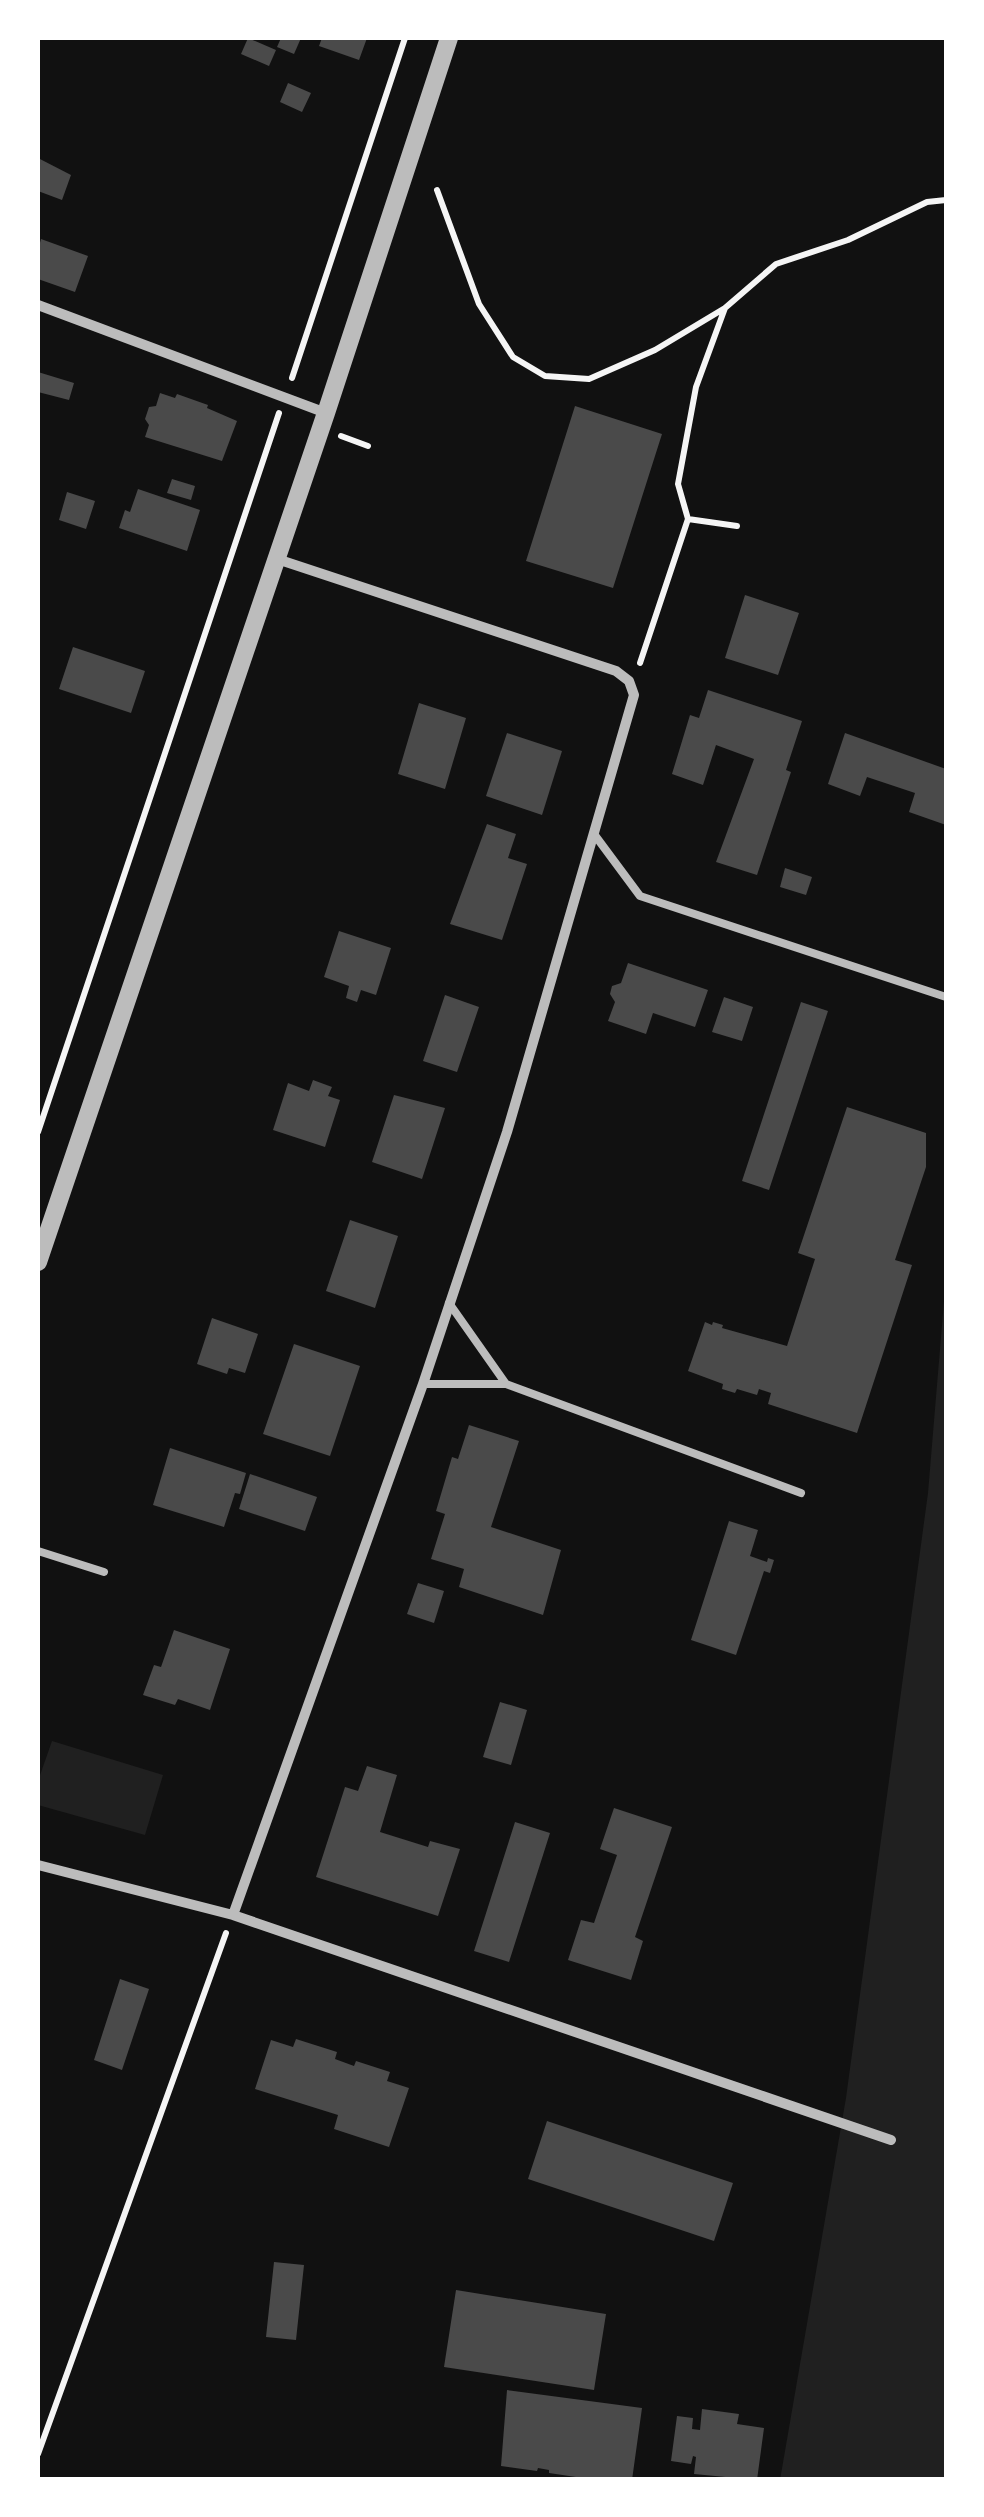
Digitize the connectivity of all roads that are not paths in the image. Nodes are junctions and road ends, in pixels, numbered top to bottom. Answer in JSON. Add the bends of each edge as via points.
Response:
{"nodes":[{"id":1,"x":449,"y":38,"type":"edge"},
{"id":2,"x":38,"y":305,"type":"edge"},
{"id":3,"x":326,"y":412,"type":"junction"},
{"id":4,"x":276,"y":559,"type":"junction"},
{"id":5,"x":594,"y":834,"type":"junction"},
{"id":6,"x":946,"y":997,"type":"edge"},
{"id":7,"x":39,"y":1250,"type":"edge"},
{"id":8,"x":449,"y":1303,"type":"junction"},
{"id":9,"x":423,"y":1384,"type":"junction"},
{"id":10,"x":506,"y":1384,"type":"junction"},
{"id":11,"x":801,"y":1493,"type":"dead end"},
{"id":12,"x":38,"y":1552,"type":"edge"},
{"id":13,"x":104,"y":1572,"type":"dead end"},
{"id":14,"x":38,"y":1865,"type":"edge"},
{"id":15,"x":233,"y":1916,"type":"junction"},
{"id":16,"x":891,"y":2140,"type":"dead end"}],
"edges":[{"from":1,"to":3,"type":"street"},
{"from":2,"to":3,"type":"street"},
{"from":3,"to":4,"type":"street"},
{"from":4,"to":5,"type":"street","via":[[616,671],[629,681],[634,694]]},
{"from":4,"to":7,"type":"street"},
{"from":5,"to":6,"type":"lane","via":[[640,896]]},
{"from":5,"to":8,"type":"street"},
{"from":8,"to":9,"type":"street"},
{"from":8,"to":10,"type":"lane"},
{"from":9,"to":10,"type":"lane"},
{"from":9,"to":15,"type":"street"},
{"from":10,"to":11,"type":"lane"},
{"from":12,"to":13,"type":"lane"},
{"from":14,"to":15,"type":"street"},
{"from":15,"to":16,"type":"street"}]}
